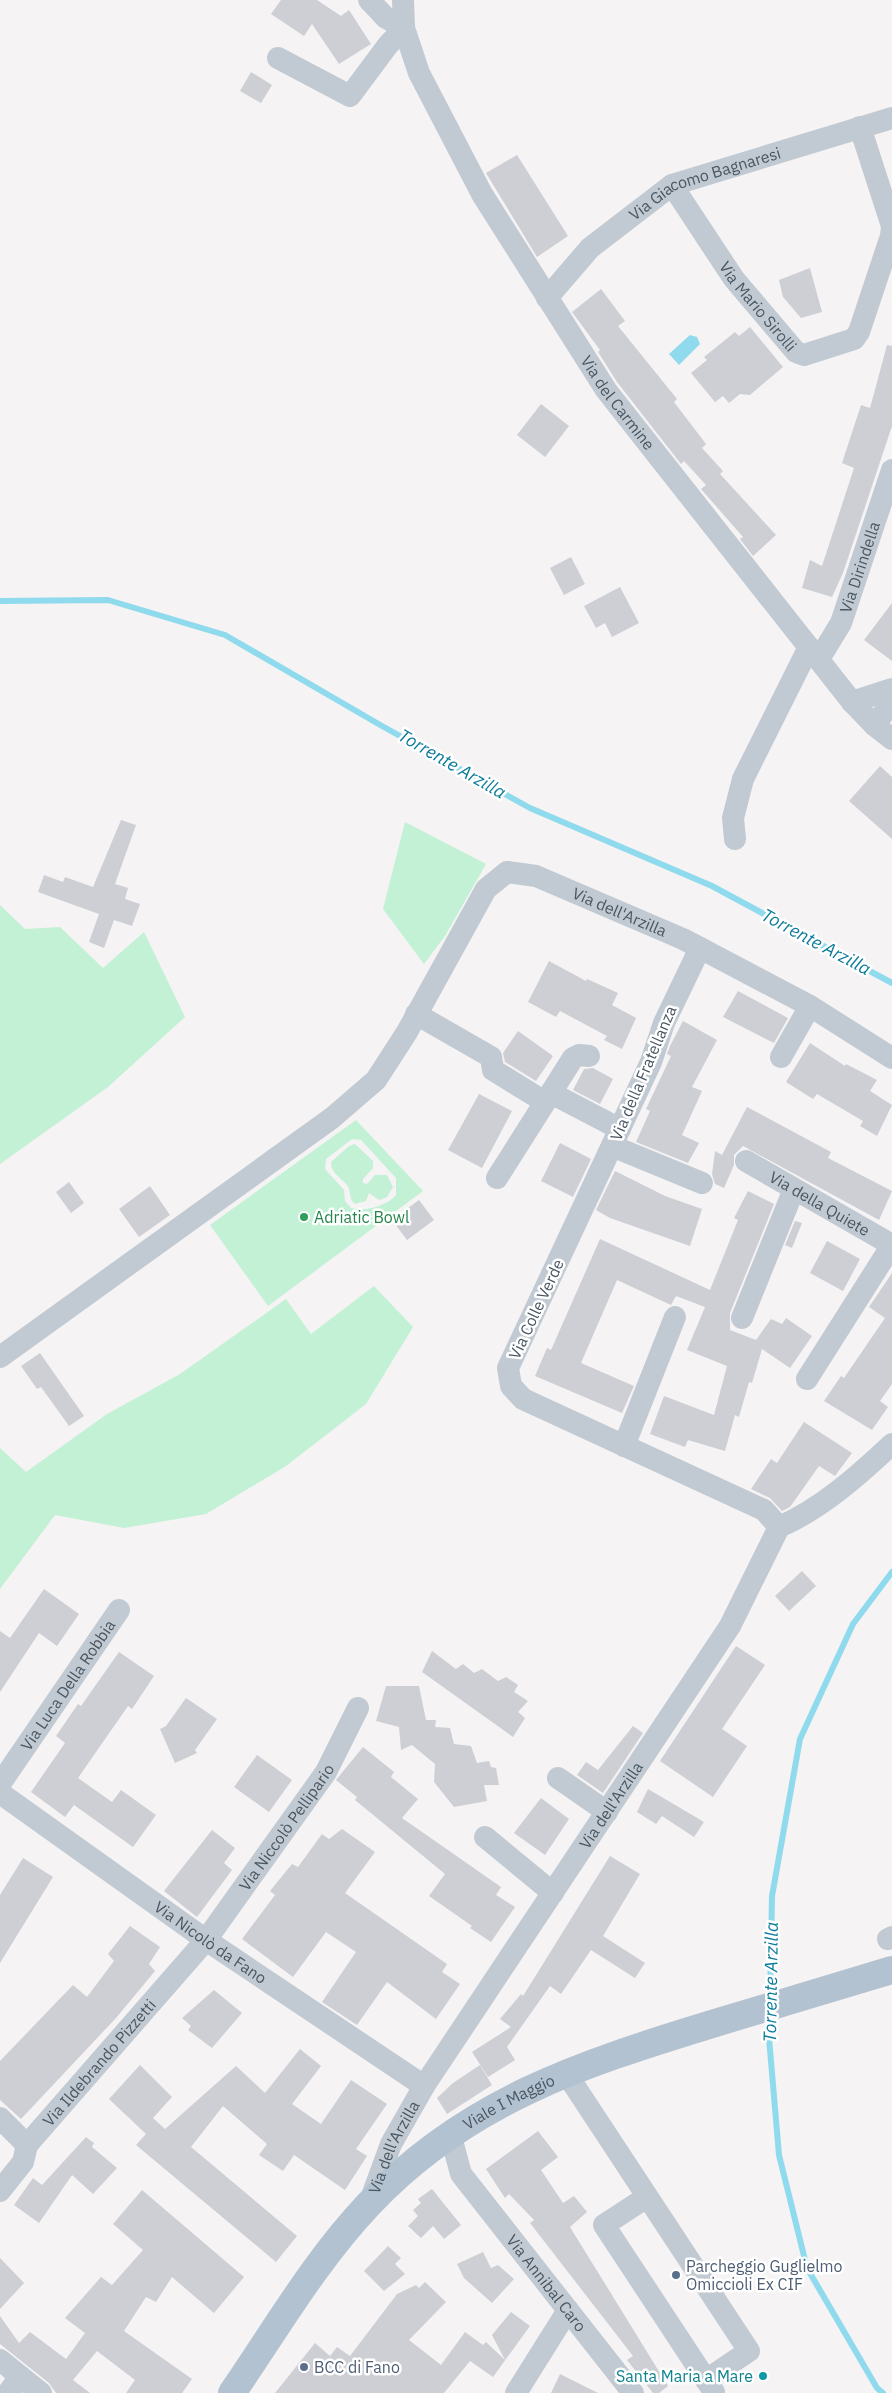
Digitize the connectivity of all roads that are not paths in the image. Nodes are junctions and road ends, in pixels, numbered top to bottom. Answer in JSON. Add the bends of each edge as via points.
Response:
{"nodes":[{"id":1,"x":369,"y":0,"type":"edge"},
{"id":2,"x":403,"y":0,"type":"edge"},
{"id":3,"x":404,"y":28,"type":"junction"},
{"id":4,"x":278,"y":58,"type":"dead end"},
{"id":5,"x":892,"y":118,"type":"edge"},
{"id":6,"x":860,"y":126,"type":"junction"},
{"id":7,"x":672,"y":185,"type":"junction"},
{"id":8,"x":892,"y":227,"type":"edge"},
{"id":9,"x":547,"y":298,"type":"junction"},
{"id":10,"x":892,"y":470,"type":"edge"},
{"id":11,"x":814,"y":653,"type":"junction"},
{"id":12,"x":892,"y":689,"type":"edge"},
{"id":13,"x":852,"y":702,"type":"junction"},
{"id":14,"x":892,"y":703,"type":"edge"},
{"id":15,"x":874,"y":725,"type":"junction"},
{"id":16,"x":892,"y":739,"type":"edge"},
{"id":17,"x":734,"y":838,"type":"dead end"},
{"id":18,"x":700,"y":948,"type":"junction"},
{"id":19,"x":810,"y":1006,"type":"junction"},
{"id":20,"x":412,"y":1023,"type":"junction"},
{"id":21,"x":589,"y":1056,"type":"dead end"},
{"id":22,"x":780,"y":1057,"type":"dead end"},
{"id":23,"x":892,"y":1058,"type":"edge"},
{"id":24,"x":548,"y":1098,"type":"junction"},
{"id":25,"x":616,"y":1137,"type":"junction"},
{"id":26,"x":746,"y":1161,"type":"dead end"},
{"id":27,"x":497,"y":1178,"type":"dead end"},
{"id":28,"x":702,"y":1183,"type":"dead end"},
{"id":29,"x":794,"y":1189,"type":"junction"},
{"id":30,"x":587,"y":1198,"type":"joint"},
{"id":31,"x":892,"y":1245,"type":"edge"},
{"id":32,"x":675,"y":1317,"type":"dead end"},
{"id":33,"x":742,"y":1318,"type":"dead end"},
{"id":34,"x":0,"y":1357,"type":"edge"},
{"id":35,"x":807,"y":1379,"type":"dead end"},
{"id":36,"x":892,"y":1444,"type":"edge"},
{"id":37,"x":624,"y":1446,"type":"junction"},
{"id":38,"x":779,"y":1527,"type":"junction"},
{"id":39,"x":119,"y":1610,"type":"dead end"},
{"id":40,"x":358,"y":1708,"type":"dead end"},
{"id":41,"x":558,"y":1778,"type":"dead end"},
{"id":42,"x":0,"y":1784,"type":"edge"},
{"id":43,"x":0,"y":1793,"type":"edge"},
{"id":44,"x":607,"y":1812,"type":"junction"},
{"id":45,"x":485,"y":1837,"type":"dead end"},
{"id":46,"x":553,"y":1893,"type":"junction"},
{"id":47,"x":206,"y":1940,"type":"junction"},
{"id":48,"x":892,"y":1970,"type":"edge"},
{"id":49,"x":566,"y":2073,"type":"junction"},
{"id":50,"x":424,"y":2086,"type":"junction"},
{"id":51,"x":0,"y":2118,"type":"edge"},
{"id":52,"x":450,"y":2133,"type":"junction"},
{"id":53,"x":27,"y":2145,"type":"junction"},
{"id":54,"x":418,"y":2158,"type":"junction"},
{"id":55,"x":461,"y":2174,"type":"junction"},
{"id":56,"x":0,"y":2191,"type":"edge"},
{"id":57,"x":647,"y":2197,"type":"junction"},
{"id":58,"x":369,"y":2204,"type":"junction"},
{"id":59,"x":568,"y":2310,"type":"junction"},
{"id":60,"x":0,"y":2360,"type":"edge"},
{"id":61,"x":14,"y":2385,"type":"edge"},
{"id":62,"x":710,"y":2386,"type":"edge"},
{"id":63,"x":41,"y":2393,"type":"edge"},
{"id":64,"x":232,"y":2393,"type":"edge"},
{"id":65,"x":516,"y":2393,"type":"edge"},
{"id":66,"x":633,"y":2393,"type":"edge"}],
"edges":[{"from":1,"to":3,"type":"street","via":[[386,18]]},
{"from":2,"to":3,"type":"street","name":"Via del Carmine"},
{"from":3,"to":4,"type":"street","via":[[350,96]]},
{"from":3,"to":9,"type":"street","name":"Via del Carmine","via":[[419,73],[478,185]]},
{"from":5,"to":6,"type":"street","name":"Via Giacomo Bagnaresi"},
{"from":6,"to":7,"type":"street","name":"Via Giacomo Bagnaresi"},
{"from":6,"to":8,"type":"street","name":"Via Mario Sirolli"},
{"from":7,"to":8,"type":"street","name":"Via Mario Sirolli","via":[[734,279],[796,352],[804,355],[854,338],[859,332]]},
{"from":7,"to":9,"type":"street","name":"Via Giacomo Bagnaresi","via":[[590,248]]},
{"from":9,"to":11,"type":"street","name":"Via del Carmine","via":[[606,390]]},
{"from":10,"to":11,"type":"street","name":"Via Dirindella","via":[[841,623]]},
{"from":11,"to":13,"type":"street","name":"Via del Carmine"},
{"from":11,"to":17,"type":"street","name":"Via Dirindella","via":[[743,779],[733,818]]},
{"from":12,"to":13,"type":"street"},
{"from":13,"to":15,"type":"street","name":"Via del Carmine"},
{"from":14,"to":15,"type":"street"},
{"from":15,"to":16,"type":"street","name":"Via del Carmine"},
{"from":18,"to":19,"type":"street","name":"Via dell'Arzilla"},
{"from":18,"to":20,"type":"street","name":"Via dell'Arzilla","via":[[536,876],[507,872],[486,889]]},
{"from":18,"to":25,"type":"street","name":"Via della Fratellanza"},
{"from":19,"to":22,"type":"street"},
{"from":19,"to":23,"type":"street","name":"Via dell'Arzilla"},
{"from":20,"to":24,"type":"street","via":[[491,1057],[493,1070]]},
{"from":20,"to":34,"type":"street","name":"Via dell'Arzilla","via":[[376,1080],[332,1118]]},
{"from":21,"to":24,"type":"street","via":[[573,1058]]},
{"from":24,"to":25,"type":"street"},
{"from":24,"to":27,"type":"street"},
{"from":25,"to":28,"type":"street"},
{"from":25,"to":30,"type":"street","name":"Via della Fratellanza"},
{"from":26,"to":29,"type":"street","name":"Via della Quiete"},
{"from":29,"to":31,"type":"street","name":"Via della Quiete"},
{"from":29,"to":33,"type":"street"},
{"from":30,"to":37,"type":"street","name":"Via Colle Verde","via":[[508,1368],[511,1386],[523,1399]]},
{"from":31,"to":35,"type":"street"},
{"from":32,"to":37,"type":"street"},
{"from":36,"to":38,"type":"street","via":[[797,1520]]},
{"from":37,"to":38,"type":"street","name":"Via Colle Verde","via":[[764,1510]]},
{"from":38,"to":44,"type":"street","name":"Via dell'Arzilla","via":[[730,1626]]},
{"from":39,"to":42,"type":"street","name":"Via Luca Della Robbia"},
{"from":40,"to":47,"type":"street","name":"Via Niccolò Pellipario","via":[[326,1772]]},
{"from":41,"to":44,"type":"street"},
{"from":43,"to":47,"type":"street","name":"Via Nicolò da Fano"},
{"from":44,"to":46,"type":"street","name":"Via dell'Arzilla"},
{"from":45,"to":46,"type":"street"},
{"from":46,"to":50,"type":"street","name":"Via dell'Arzilla"},
{"from":47,"to":50,"type":"street","name":"Via Nicolò da Fano"},
{"from":47,"to":53,"type":"street","name":"Via Ildebrando Pizzetti"},
{"from":48,"to":49,"type":"main road","name":"Viale I Maggio","via":[[682,2033]]},
{"from":49,"to":52,"type":"main road","name":"Viale I Maggio","via":[[506,2099]]},
{"from":49,"to":57,"type":"street"},
{"from":50,"to":58,"type":"street","name":"Via dell'Arzilla","via":[[387,2153]]},
{"from":51,"to":53,"type":"street"},
{"from":52,"to":54,"type":"main road","name":"Viale I Maggio"},
{"from":52,"to":55,"type":"street","name":"Via Annibal Caro"},
{"from":53,"to":56,"type":"street","name":"Via Ildebrando Pizzetti","via":[[23,2162]]},
{"from":54,"to":55,"type":"street","name":"Via Annibal Caro"},
{"from":54,"to":58,"type":"main road","name":"Viale I Maggio"},
{"from":55,"to":59,"type":"street","name":"Via Annibal Caro"},
{"from":57,"to":62,"type":"street","via":[[749,2351]]},
{"from":57,"to":62,"type":"street","via":[[604,2225]]},
{"from":58,"to":64,"type":"main road","name":"Viale I Maggio","via":[[320,2264]]},
{"from":59,"to":65,"type":"street"},
{"from":59,"to":66,"type":"street","name":"Via Annibal Caro"},
{"from":60,"to":61,"type":"street"},
{"from":61,"to":63,"type":"street"}]}
